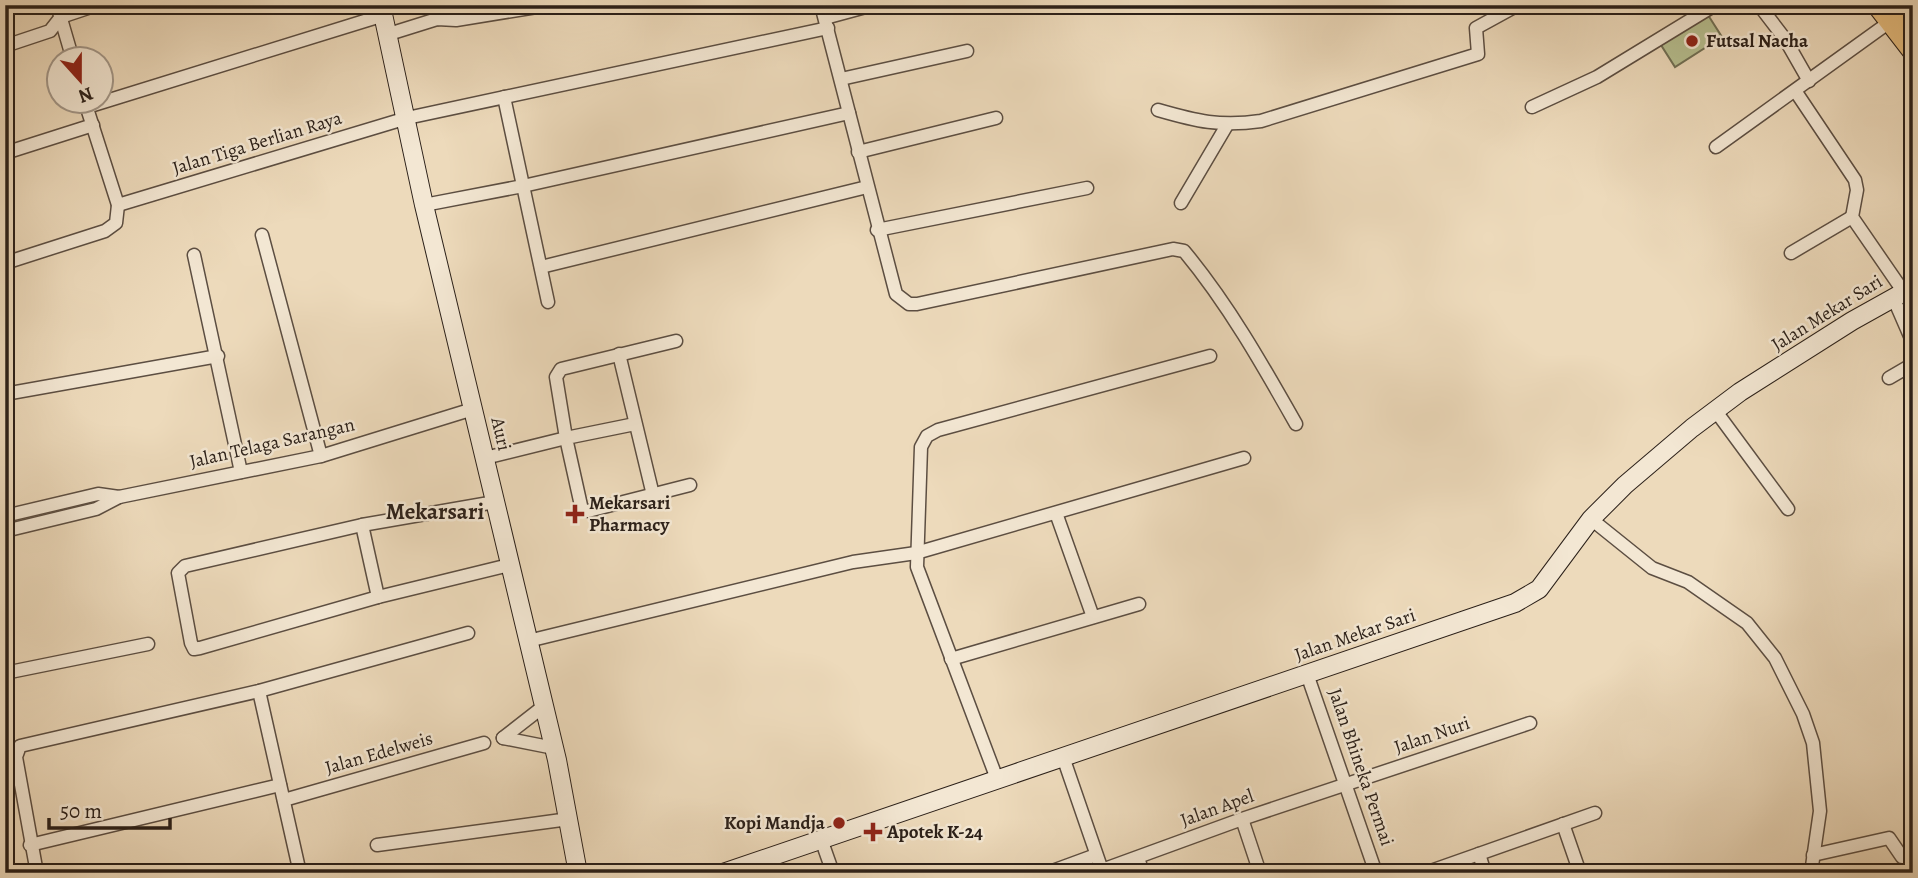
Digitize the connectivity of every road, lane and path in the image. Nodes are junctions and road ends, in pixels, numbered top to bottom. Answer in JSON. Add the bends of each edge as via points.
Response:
{"nodes":[{"id":1,"x":97,"y":5,"type":"edge"},
{"id":2,"x":464,"y":5,"type":"edge"},
{"id":3,"x":549,"y":5,"type":"edge"},
{"id":4,"x":821,"y":5,"type":"edge"},
{"id":5,"x":873,"y":5,"type":"edge"},
{"id":6,"x":1518,"y":5,"type":"edge"},
{"id":7,"x":1715,"y":5,"type":"edge"},
{"id":8,"x":1759,"y":5,"type":"edge"},
{"id":9,"x":382,"y":10,"type":"edge"},
{"id":10,"x":59,"y":11,"type":"edge"},
{"id":11,"x":1896,"y":13,"type":"edge"},
{"id":12,"x":437,"y":19,"type":"junction"},
{"id":13,"x":826,"y":23,"type":"junction"},
{"id":14,"x":389,"y":34,"type":"junction"},
{"id":15,"x":5,"y":46,"type":"edge"},
{"id":16,"x":69,"y":46,"type":"edge"},
{"id":17,"x":1913,"y":49,"type":"edge"},
{"id":18,"x":967,"y":51,"type":"dead end"},
{"id":19,"x":841,"y":79,"type":"junction"},
{"id":20,"x":1809,"y":81,"type":"junction"},
{"id":21,"x":1796,"y":92,"type":"junction"},
{"id":22,"x":116,"y":94,"type":"edge"},
{"id":23,"x":505,"y":97,"type":"junction"},
{"id":24,"x":1532,"y":107,"type":"dead end"},
{"id":25,"x":1158,"y":110,"type":"dead end"},
{"id":26,"x":849,"y":113,"type":"junction"},
{"id":27,"x":90,"y":116,"type":"edge"},
{"id":28,"x":407,"y":118,"type":"junction"},
{"id":29,"x":996,"y":118,"type":"dead end"},
{"id":30,"x":93,"y":125,"type":"junction"},
{"id":31,"x":1227,"y":125,"type":"junction"},
{"id":32,"x":1716,"y":147,"type":"dead end"},
{"id":33,"x":859,"y":152,"type":"junction"},
{"id":34,"x":5,"y":153,"type":"edge"},
{"id":35,"x":523,"y":186,"type":"junction"},
{"id":36,"x":866,"y":187,"type":"junction"},
{"id":37,"x":1087,"y":188,"type":"dead end"},
{"id":38,"x":1181,"y":203,"type":"dead end"},
{"id":39,"x":118,"y":205,"type":"junction"},
{"id":40,"x":424,"y":205,"type":"junction"},
{"id":41,"x":1853,"y":217,"type":"junction"},
{"id":42,"x":877,"y":230,"type":"junction"},
{"id":43,"x":262,"y":235,"type":"dead end"},
{"id":44,"x":1791,"y":253,"type":"dead end"},
{"id":45,"x":194,"y":255,"type":"dead end"},
{"id":46,"x":5,"y":263,"type":"edge"},
{"id":47,"x":541,"y":267,"type":"junction"},
{"id":48,"x":1903,"y":291,"type":"edge"},
{"id":49,"x":548,"y":302,"type":"dead end"},
{"id":50,"x":676,"y":341,"type":"dead end"},
{"id":51,"x":1913,"y":343,"type":"edge"},
{"id":52,"x":619,"y":354,"type":"junction"},
{"id":53,"x":218,"y":356,"type":"junction"},
{"id":54,"x":1210,"y":356,"type":"dead end"},
{"id":55,"x":1913,"y":364,"type":"edge"},
{"id":56,"x":1889,"y":378,"type":"dead end"},
{"id":57,"x":5,"y":394,"type":"edge"},
{"id":58,"x":473,"y":408,"type":"junction"},
{"id":59,"x":1715,"y":410,"type":"junction"},
{"id":60,"x":635,"y":424,"type":"junction"},
{"id":61,"x":1296,"y":424,"type":"dead end"},
{"id":62,"x":566,"y":438,"type":"junction"},
{"id":63,"x":321,"y":456,"type":"junction"},
{"id":64,"x":485,"y":458,"type":"junction"},
{"id":65,"x":1244,"y":458,"type":"dead end"},
{"id":66,"x":241,"y":472,"type":"junction"},
{"id":67,"x":690,"y":485,"type":"dead end"},
{"id":68,"x":653,"y":495,"type":"junction"},
{"id":69,"x":119,"y":496,"type":"junction"},
{"id":70,"x":495,"y":502,"type":"junction"},
{"id":71,"x":1788,"y":509,"type":"dead end"},
{"id":72,"x":1056,"y":513,"type":"junction"},
{"id":73,"x":5,"y":516,"type":"edge"},
{"id":74,"x":1591,"y":519,"type":"junction"},
{"id":75,"x":362,"y":525,"type":"junction"},
{"id":76,"x":5,"y":531,"type":"edge"},
{"id":77,"x":916,"y":553,"type":"junction"},
{"id":78,"x":509,"y":565,"type":"junction"},
{"id":79,"x":378,"y":597,"type":"junction"},
{"id":80,"x":1139,"y":604,"type":"dead end"},
{"id":81,"x":1093,"y":617,"type":"junction"},
{"id":82,"x":468,"y":633,"type":"dead end"},
{"id":83,"x":528,"y":641,"type":"junction"},
{"id":84,"x":148,"y":644,"type":"dead end"},
{"id":85,"x":951,"y":659,"type":"junction"},
{"id":86,"x":5,"y":673,"type":"edge"},
{"id":87,"x":1307,"y":674,"type":"junction"},
{"id":88,"x":259,"y":691,"type":"junction"},
{"id":89,"x":544,"y":706,"type":"junction"},
{"id":90,"x":1530,"y":723,"type":"dead end"},
{"id":91,"x":484,"y":743,"type":"dead end"},
{"id":92,"x":554,"y":748,"type":"junction"},
{"id":93,"x":1063,"y":757,"type":"junction"},
{"id":94,"x":997,"y":779,"type":"junction"},
{"id":95,"x":1346,"y":784,"type":"junction"},
{"id":96,"x":280,"y":785,"type":"junction"},
{"id":97,"x":284,"y":800,"type":"junction"},
{"id":98,"x":1595,"y":813,"type":"dead end"},
{"id":99,"x":569,"y":819,"type":"junction"},
{"id":100,"x":1242,"y":819,"type":"junction"},
{"id":101,"x":1563,"y":824,"type":"junction"},
{"id":102,"x":821,"y":839,"type":"junction"},
{"id":103,"x":30,"y":845,"type":"junction"},
{"id":104,"x":377,"y":845,"type":"dead end"},
{"id":105,"x":1479,"y":854,"type":"junction"},
{"id":106,"x":1096,"y":855,"type":"junction"},
{"id":107,"x":1813,"y":855,"type":"junction"},
{"id":108,"x":1913,"y":857,"type":"edge"},
{"id":109,"x":1138,"y":858,"type":"junction"},
{"id":110,"x":1102,"y":871,"type":"edge"},
{"id":111,"x":37,"y":873,"type":"edge"},
{"id":112,"x":300,"y":873,"type":"edge"},
{"id":113,"x":578,"y":873,"type":"edge"},
{"id":114,"x":723,"y":873,"type":"edge"},
{"id":115,"x":833,"y":873,"type":"edge"},
{"id":116,"x":1047,"y":873,"type":"edge"},
{"id":117,"x":1143,"y":873,"type":"edge"},
{"id":118,"x":1259,"y":873,"type":"edge"},
{"id":119,"x":1376,"y":873,"type":"edge"},
{"id":120,"x":1424,"y":873,"type":"edge"},
{"id":121,"x":1485,"y":873,"type":"edge"},
{"id":122,"x":1580,"y":873,"type":"edge"},
{"id":123,"x":1811,"y":873,"type":"edge"}],
"edges":[{"from":1,"to":10,"type":"street"},
{"from":2,"to":12,"type":"street"},
{"from":3,"to":12,"type":"street"},
{"from":4,"to":13,"type":"street"},
{"from":5,"to":13,"type":"street","name":"Jalan Tiga Berlian Raya"},
{"from":6,"to":31,"type":"street","via":[[1476,28],[1478,54],[1261,121]]},
{"from":7,"to":24,"type":"street","via":[[1597,77]]},
{"from":8,"to":20,"type":"street"},
{"from":9,"to":14,"type":"main road","name":"Auri"},
{"from":9,"to":22,"type":"street"},
{"from":10,"to":15,"type":"street","via":[[50,31]]},
{"from":10,"to":16,"type":"street"},
{"from":11,"to":17,"type":"highway"},
{"from":11,"to":20,"type":"street"},
{"from":12,"to":14,"type":"street"},
{"from":13,"to":19,"type":"street"},
{"from":13,"to":23,"type":"street","name":"Jalan Tiga Berlian Raya"},
{"from":14,"to":28,"type":"main road","name":"Auri"},
{"from":18,"to":19,"type":"street"},
{"from":19,"to":26,"type":"street"},
{"from":20,"to":21,"type":"street"},
{"from":21,"to":32,"type":"street"},
{"from":21,"to":41,"type":"street","via":[[1855,180]]},
{"from":23,"to":28,"type":"street","name":"Jalan Tiga Berlian Raya"},
{"from":23,"to":35,"type":"street"},
{"from":25,"to":31,"type":"street"},
{"from":26,"to":33,"type":"street"},
{"from":26,"to":35,"type":"street"},
{"from":27,"to":30,"type":"street"},
{"from":28,"to":39,"type":"street","name":"Jalan Tiga Berlian Raya"},
{"from":28,"to":40,"type":"main road","name":"Auri"},
{"from":29,"to":33,"type":"street"},
{"from":30,"to":34,"type":"street"},
{"from":30,"to":39,"type":"street"},
{"from":31,"to":38,"type":"street"},
{"from":33,"to":36,"type":"street"},
{"from":35,"to":40,"type":"street"},
{"from":35,"to":47,"type":"street"},
{"from":36,"to":42,"type":"street"},
{"from":36,"to":47,"type":"street"},
{"from":37,"to":42,"type":"street"},
{"from":39,"to":46,"type":"street","via":[[116,223],[105,231]]},
{"from":40,"to":58,"type":"main road","name":"Auri"},
{"from":41,"to":44,"type":"street"},
{"from":41,"to":48,"type":"street"},
{"from":42,"to":61,"type":"street","via":[[896,294],[909,304],[1173,249],[1184,251],[1251,345]]},
{"from":43,"to":63,"type":"street"},
{"from":45,"to":53,"type":"street"},
{"from":47,"to":49,"type":"street"},
{"from":48,"to":51,"type":"street"},
{"from":48,"to":59,"type":"main road","name":"Jalan Mekar Sari"},
{"from":50,"to":52,"type":"street"},
{"from":52,"to":60,"type":"street"},
{"from":52,"to":62,"type":"street","via":[[557,373]]},
{"from":53,"to":57,"type":"street"},
{"from":53,"to":66,"type":"street"},
{"from":54,"to":77,"type":"street","via":[[938,429],[927,436],[921,447]]},
{"from":55,"to":56,"type":"street"},
{"from":58,"to":63,"type":"street","name":"Jalan Telaga Sarangan"},
{"from":58,"to":64,"type":"main road","name":"Auri"},
{"from":59,"to":71,"type":"street"},
{"from":59,"to":74,"type":"main road","name":"Jalan Mekar Sari"},
{"from":60,"to":62,"type":"street"},
{"from":60,"to":68,"type":"street"},
{"from":62,"to":64,"type":"street"},
{"from":62,"to":68,"type":"street","via":[[582,510]]},
{"from":63,"to":66,"type":"street","name":"Jalan Telaga Sarangan"},
{"from":64,"to":70,"type":"main road","name":"Auri"},
{"from":65,"to":72,"type":"street"},
{"from":66,"to":69,"type":"street","name":"Jalan Telaga Sarangan"},
{"from":67,"to":68,"type":"street"},
{"from":69,"to":73,"type":"street","name":"Jalan Telaga Sarangan","via":[[98,494]]},
{"from":69,"to":76,"type":"street","name":"Jalan Telaga Sarangan","via":[[96,509]]},
{"from":70,"to":75,"type":"street"},
{"from":70,"to":78,"type":"main road","name":"Auri"},
{"from":72,"to":77,"type":"street"},
{"from":72,"to":81,"type":"street"},
{"from":74,"to":87,"type":"main road","name":"Jalan Mekar Sari","via":[[1539,589],[1515,603]]},
{"from":74,"to":107,"type":"street","via":[[1652,568],[1688,582],[1747,623],[1775,659],[1813,743],[1820,811]]},
{"from":75,"to":79,"type":"street"},
{"from":75,"to":79,"type":"street","via":[[180,569],[191,643],[194,649],[200,648]]},
{"from":77,"to":83,"type":"street","via":[[853,562]]},
{"from":77,"to":85,"type":"street"},
{"from":78,"to":79,"type":"street"},
{"from":78,"to":83,"type":"main road","name":"Auri"},
{"from":80,"to":81,"type":"street"},
{"from":81,"to":85,"type":"street"},
{"from":82,"to":88,"type":"street"},
{"from":83,"to":89,"type":"main road","name":"Auri"},
{"from":84,"to":86,"type":"street"},
{"from":85,"to":94,"type":"street"},
{"from":87,"to":93,"type":"main road","name":"Jalan Mekar Sari"},
{"from":87,"to":95,"type":"street","name":"Jalan Bhineka Permai"},
{"from":88,"to":96,"type":"street"},
{"from":88,"to":103,"type":"street","via":[[20,746],[16,757]]},
{"from":89,"to":92,"type":"main road","name":"Auri"},
{"from":89,"to":92,"type":"street","via":[[503,738]]},
{"from":90,"to":95,"type":"street","name":"Jalan Nuri"},
{"from":91,"to":97,"type":"street","name":"Jalan Edelweis"},
{"from":92,"to":99,"type":"main road","name":"Auri"},
{"from":93,"to":94,"type":"main road","name":"Jalan Mekar Sari"},
{"from":93,"to":106,"type":"street"},
{"from":94,"to":102,"type":"main road","name":"Jalan Mekar Sari"},
{"from":95,"to":100,"type":"street","name":"Jalan Apel"},
{"from":95,"to":119,"type":"street","name":"Jalan Bhineka Permai"},
{"from":96,"to":97,"type":"street"},
{"from":96,"to":103,"type":"street"},
{"from":97,"to":112,"type":"street"},
{"from":98,"to":101,"type":"street"},
{"from":99,"to":104,"type":"street"},
{"from":99,"to":113,"type":"main road","name":"Auri"},
{"from":100,"to":109,"type":"street","name":"Jalan Apel"},
{"from":100,"to":118,"type":"street"},
{"from":101,"to":105,"type":"street"},
{"from":101,"to":122,"type":"street"},
{"from":102,"to":114,"type":"main road","name":"Jalan Mekar Sari"},
{"from":102,"to":115,"type":"street"},
{"from":103,"to":111,"type":"street"},
{"from":105,"to":120,"type":"street"},
{"from":105,"to":121,"type":"street"},
{"from":106,"to":110,"type":"street"},
{"from":106,"to":116,"type":"street"},
{"from":107,"to":108,"type":"street","via":[[1889,838],[1902,857]]},
{"from":107,"to":123,"type":"street"},
{"from":109,"to":110,"type":"street","name":"Jalan Apel"},
{"from":109,"to":117,"type":"street"}]}
